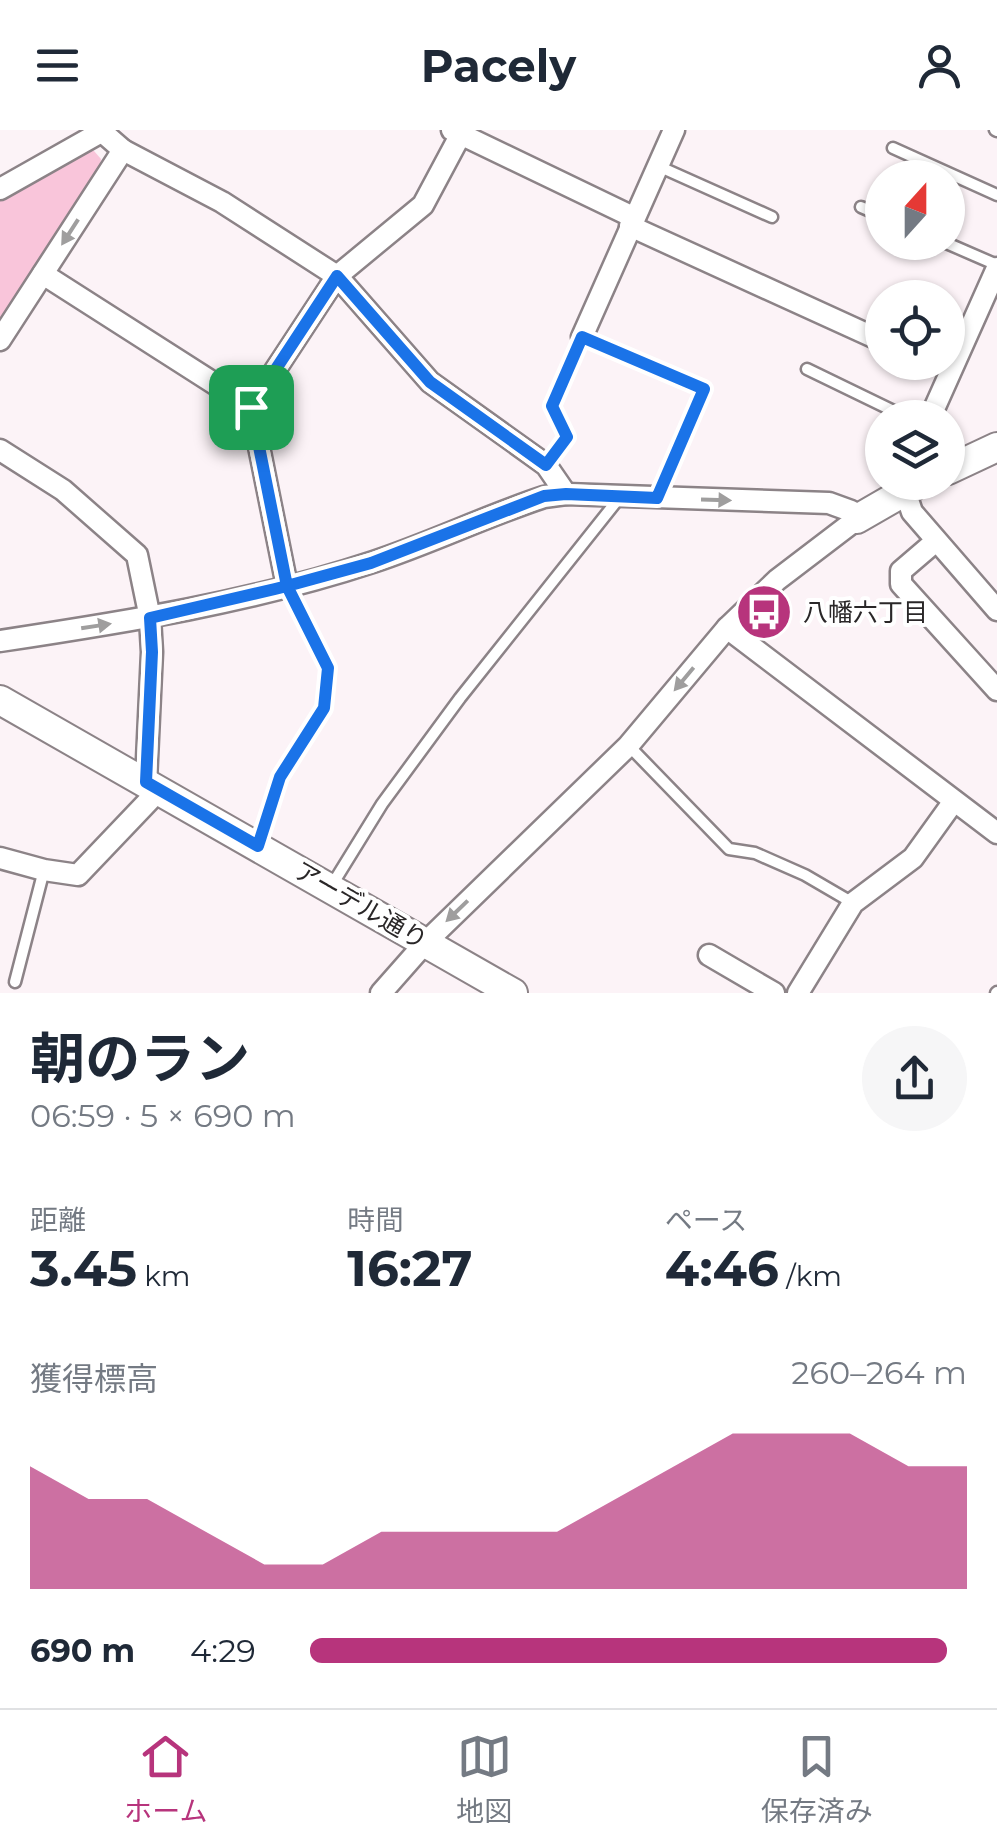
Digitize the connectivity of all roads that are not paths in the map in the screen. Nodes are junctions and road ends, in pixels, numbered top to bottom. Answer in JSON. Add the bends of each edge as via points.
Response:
{"nodes":[{"id":1,"x":674,"y":130,"type":"edge"},
{"id":2,"x":101,"y":131,"type":"edge"},
{"id":3,"x":458,"y":131,"type":"edge"},
{"id":4,"x":893,"y":148,"type":"dead end"},
{"id":5,"x":123,"y":150,"type":"junction"},
{"id":6,"x":658,"y":165,"type":"junction"},
{"id":7,"x":0,"y":188,"type":"edge"},
{"id":8,"x":997,"y":195,"type":"edge"},
{"id":9,"x":862,"y":207,"type":"dead end"},
{"id":10,"x":865,"y":208,"type":"edge"},
{"id":11,"x":772,"y":217,"type":"dead end"},
{"id":12,"x":632,"y":222,"type":"junction"},
{"id":13,"x":965,"y":252,"type":"edge"},
{"id":14,"x":997,"y":266,"type":"edge"},
{"id":15,"x":43,"y":274,"type":"junction"},
{"id":16,"x":337,"y":276,"type":"junction"},
{"id":17,"x":965,"y":324,"type":"edge"},
{"id":18,"x":865,"y":332,"type":"edge"},
{"id":19,"x":582,"y":337,"type":"junction"},
{"id":20,"x":0,"y":340,"type":"edge"},
{"id":21,"x":807,"y":368,"type":"dead end"},
{"id":22,"x":872,"y":400,"type":"edge"},
{"id":23,"x":251,"y":407,"type":"junction"},
{"id":24,"x":997,"y":447,"type":"edge"},
{"id":25,"x":0,"y":450,"type":"edge"},
{"id":26,"x":965,"y":462,"type":"edge"},
{"id":27,"x":546,"y":465,"type":"junction"},
{"id":28,"x":566,"y":494,"type":"junction"},
{"id":29,"x":620,"y":497,"type":"junction"},
{"id":30,"x":657,"y":498,"type":"junction"},
{"id":31,"x":885,"y":500,"type":"edge"},
{"id":32,"x":911,"y":500,"type":"edge"},
{"id":33,"x":857,"y":518,"type":"junction"},
{"id":34,"x":936,"y":541,"type":"junction"},
{"id":35,"x":287,"y":586,"type":"junction"},
{"id":36,"x":997,"y":610,"type":"edge"},
{"id":37,"x":150,"y":618,"type":"junction"},
{"id":38,"x":727,"y":628,"type":"junction"},
{"id":39,"x":0,"y":641,"type":"edge"},
{"id":40,"x":997,"y":690,"type":"edge"},
{"id":41,"x":0,"y":700,"type":"edge"},
{"id":42,"x":628,"y":746,"type":"junction"},
{"id":43,"x":153,"y":785,"type":"junction"},
{"id":44,"x":954,"y":800,"type":"junction"},
{"id":45,"x":997,"y":833,"type":"edge"},
{"id":46,"x":258,"y":846,"type":"junction"},
{"id":47,"x":0,"y":858,"type":"edge"},
{"id":48,"x":44,"y":870,"type":"junction"},
{"id":49,"x":330,"y":888,"type":"junction"},
{"id":50,"x":854,"y":904,"type":"junction"},
{"id":51,"x":426,"y":942,"type":"junction"},
{"id":52,"x":709,"y":955,"type":"dead end"},
{"id":53,"x":16,"y":982,"type":"dead end"},
{"id":54,"x":381,"y":993,"type":"edge"},
{"id":55,"x":513,"y":993,"type":"edge"},
{"id":56,"x":774,"y":993,"type":"edge"},
{"id":57,"x":798,"y":993,"type":"edge"}],
"edges":[{"from":1,"to":6,"type":"street"},
{"from":2,"to":5,"type":"street"},
{"from":2,"to":7,"type":"street"},
{"from":3,"to":12,"type":"street"},
{"from":3,"to":16,"type":"street","via":[[424,205]]},
{"from":4,"to":8,"type":"lane"},
{"from":5,"to":15,"type":"street","one_way":true},
{"from":5,"to":16,"type":"street","via":[[222,202]]},
{"from":6,"to":11,"type":"lane"},
{"from":6,"to":12,"type":"street"},
{"from":9,"to":10,"type":"lane"},
{"from":12,"to":18,"type":"street"},
{"from":12,"to":19,"type":"street"},
{"from":13,"to":14,"type":"lane"},
{"from":14,"to":17,"type":"street"},
{"from":15,"to":20,"type":"street"},
{"from":15,"to":23,"type":"street"},
{"from":16,"to":23,"type":"street"},
{"from":16,"to":27,"type":"street","via":[[430,382]]},
{"from":19,"to":27,"type":"lane","via":[[552,406],[567,437]]},
{"from":19,"to":30,"type":"lane","via":[[704,389]]},
{"from":21,"to":22,"type":"lane"},
{"from":23,"to":35,"type":"street"},
{"from":24,"to":26,"type":"street"},
{"from":25,"to":37,"type":"street","via":[[63,490],[137,555]]},
{"from":27,"to":28,"type":"street"},
{"from":28,"to":29,"type":"street"},
{"from":28,"to":35,"type":"street"},
{"from":29,"to":30,"type":"street"},
{"from":29,"to":49,"type":"lane","via":[[460,698]]},
{"from":30,"to":33,"type":"street","one_way":true,"via":[[829,503]]},
{"from":31,"to":33,"type":"street"},
{"from":32,"to":34,"type":"street","via":[[912,512]]},
{"from":33,"to":38,"type":"street"},
{"from":34,"to":36,"type":"street"},
{"from":34,"to":40,"type":"street","via":[[901,571],[901,584]]},
{"from":35,"to":37,"type":"street"},
{"from":35,"to":46,"type":"lane","via":[[328,668],[324,708],[280,777]]},
{"from":39,"to":37,"type":"street","one_way":true},
{"from":37,"to":43,"type":"street"},
{"from":38,"to":42,"type":"street","one_way":true},
{"from":38,"to":44,"type":"street"},
{"from":41,"to":43,"type":"street","name":"アーデル通り"},
{"from":42,"to":50,"type":"lane","via":[[729,849],[805,875]]},
{"from":42,"to":51,"type":"street","one_way":true},
{"from":43,"to":46,"type":"street","name":"アーデル通り"},
{"from":43,"to":48,"type":"street","via":[[78,875]]},
{"from":44,"to":45,"type":"street"},
{"from":44,"to":50,"type":"street","via":[[913,858]]},
{"from":46,"to":49,"type":"street","name":"アーデル通り"},
{"from":47,"to":48,"type":"street"},
{"from":48,"to":53,"type":"lane"},
{"from":49,"to":51,"type":"street","name":"アーデル通り"},
{"from":50,"to":57,"type":"street"},
{"from":51,"to":54,"type":"street"},
{"from":51,"to":55,"type":"street","name":"アーデル通り"},
{"from":52,"to":56,"type":"street"}]}
